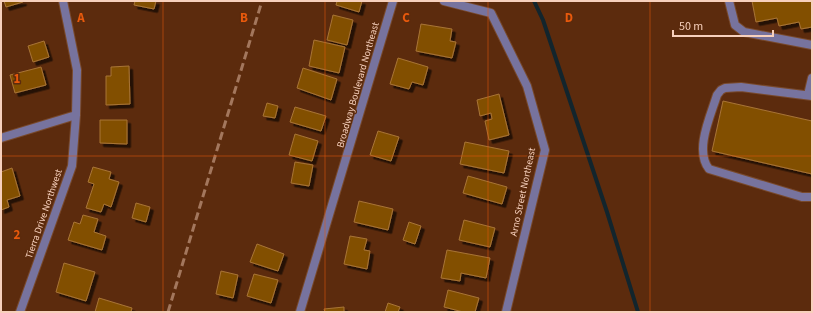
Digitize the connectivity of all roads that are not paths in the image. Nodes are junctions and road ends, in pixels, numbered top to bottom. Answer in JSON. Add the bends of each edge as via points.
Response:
{"nodes":[{"id":1,"x":63,"y":1,"type":"edge"},
{"id":2,"x":393,"y":1,"type":"edge"},
{"id":3,"x":444,"y":1,"type":"edge"},
{"id":4,"x":729,"y":1,"type":"edge"},
{"id":5,"x":812,"y":45,"type":"edge"},
{"id":6,"x":812,"y":78,"type":"edge"},
{"id":7,"x":810,"y":96,"type":"edge"},
{"id":8,"x":76,"y":115,"type":"junction"},
{"id":9,"x":1,"y":138,"type":"edge"},
{"id":10,"x":812,"y":197,"type":"edge"},
{"id":11,"x":20,"y":312,"type":"edge"},
{"id":12,"x":300,"y":312,"type":"edge"},
{"id":13,"x":506,"y":312,"type":"edge"}],
"edges":[{"from":1,"to":8,"type":"street","name":"Tierra Drive Northwest","via":[[78,70]]},
{"from":2,"to":12,"type":"street","name":"Broadway Boulevard Northeast"},
{"from":3,"to":13,"type":"street","name":"Arno Street Northeast","via":[[491,13],[527,86],[545,150]]},
{"from":4,"to":5,"type":"street","via":[[735,25],[744,32]]},
{"from":6,"to":7,"type":"street"},
{"from":7,"to":10,"type":"street","via":[[741,87],[721,90],[717,95],[705,135],[703,154],[704,163],[709,169],[802,197]]},
{"from":8,"to":9,"type":"street"},
{"from":8,"to":11,"type":"street","name":"Tierra Drive Northwest","via":[[72,166]]}]}
